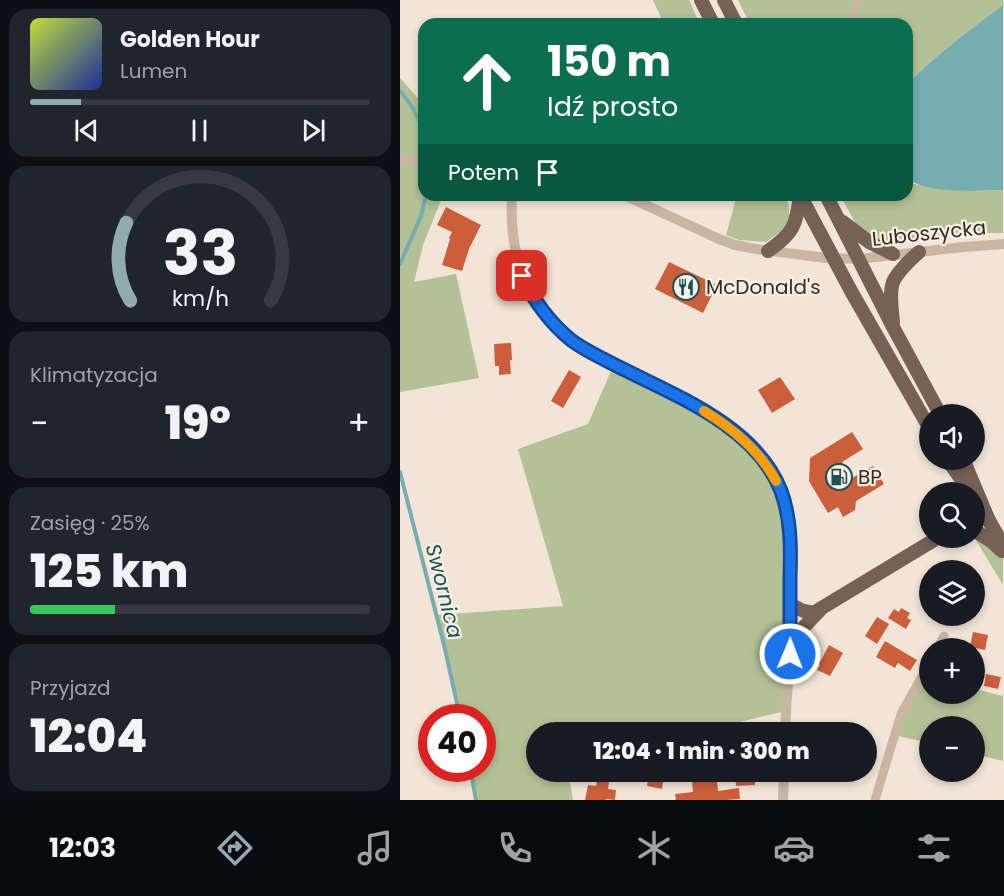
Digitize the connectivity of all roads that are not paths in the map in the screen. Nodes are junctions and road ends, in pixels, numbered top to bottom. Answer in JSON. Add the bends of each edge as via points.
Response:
{"nodes":[{"id":1,"x":701,"y":0,"type":"edge"},
{"id":2,"x":724,"y":0,"type":"edge"},
{"id":3,"x":857,"y":0,"type":"edge"},
{"id":4,"x":710,"y":18,"type":"edge"},
{"id":5,"x":733,"y":18,"type":"edge"},
{"id":6,"x":852,"y":18,"type":"edge"},
{"id":7,"x":512,"y":201,"type":"edge"},
{"id":8,"x":637,"y":201,"type":"edge"},
{"id":9,"x":799,"y":201,"type":"edge"},
{"id":10,"x":803,"y":201,"type":"edge"},
{"id":11,"x":829,"y":201,"type":"edge"},
{"id":12,"x":839,"y":219,"type":"junction"},
{"id":13,"x":1003,"y":244,"type":"edge"},
{"id":14,"x":768,"y":251,"type":"junction"},
{"id":15,"x":919,"y":252,"type":"junction"},
{"id":16,"x":893,"y":254,"type":"junction"},
{"id":17,"x":834,"y":258,"type":"junction"},
{"id":18,"x":859,"y":259,"type":"junction"},
{"id":19,"x":893,"y":327,"type":"junction"},
{"id":20,"x":935,"y":404,"type":"edge"},
{"id":21,"x":919,"y":410,"type":"edge"},
{"id":22,"x":968,"y":470,"type":"edge"},
{"id":23,"x":985,"y":516,"type":"edge"},
{"id":24,"x":990,"y":523,"type":"junction"},
{"id":25,"x":985,"y":537,"type":"edge"},
{"id":26,"x":1003,"y":547,"type":"edge"},
{"id":27,"x":921,"y":548,"type":"edge"},
{"id":28,"x":1003,"y":552,"type":"edge"},
{"id":29,"x":790,"y":604,"type":"junction"},
{"id":30,"x":822,"y":608,"type":"junction"},
{"id":31,"x":790,"y":654,"type":"junction"},
{"id":32,"x":919,"y":682,"type":"edge"},
{"id":33,"x":786,"y":722,"type":"edge"},
{"id":34,"x":784,"y":782,"type":"edge"},
{"id":35,"x":783,"y":800,"type":"edge"},
{"id":36,"x":875,"y":800,"type":"edge"}],
"edges":[{"from":1,"to":4,"type":"main road"},
{"from":2,"to":5,"type":"main road"},
{"from":3,"to":6,"type":"street"},
{"from":7,"to":29,"type":"street","via":[[511,228],[517,262],[532,295],[549,319],[589,351],[721,422],[749,445],[773,474],[786,507],[789,529]]},
{"from":8,"to":14,"type":"street","name":"Luboszycka","via":[[725,241]]},
{"from":9,"to":14,"type":"main road","via":[[794,226],[786,238]]},
{"from":10,"to":17,"type":"main road"},
{"from":11,"to":12,"type":"main road"},
{"from":12,"to":16,"type":"main road"},
{"from":12,"to":18,"type":"main road"},
{"from":13,"to":15,"type":"street","name":"Luboszycka"},
{"from":14,"to":17,"type":"street","name":"Luboszycka"},
{"from":15,"to":16,"type":"street","name":"Luboszycka"},
{"from":15,"to":19,"type":"main road","via":[[893,282]]},
{"from":16,"to":18,"type":"street","name":"Luboszycka"},
{"from":17,"to":18,"type":"street","name":"Luboszycka"},
{"from":17,"to":21,"type":"main road"},
{"from":18,"to":19,"type":"main road"},
{"from":19,"to":20,"type":"main road"},
{"from":22,"to":24,"type":"main road"},
{"from":23,"to":24,"type":"main road"},
{"from":24,"to":26,"type":"main road"},
{"from":25,"to":28,"type":"main road"},
{"from":27,"to":30,"type":"main road"},
{"from":29,"to":30,"type":"main road","via":[[808,612]]},
{"from":29,"to":31,"type":"street"},
{"from":30,"to":31,"type":"main road","via":[[802,629]]},
{"from":31,"to":33,"type":"street"},
{"from":32,"to":36,"type":"street","via":[[901,714]]},
{"from":34,"to":35,"type":"street"}]}
